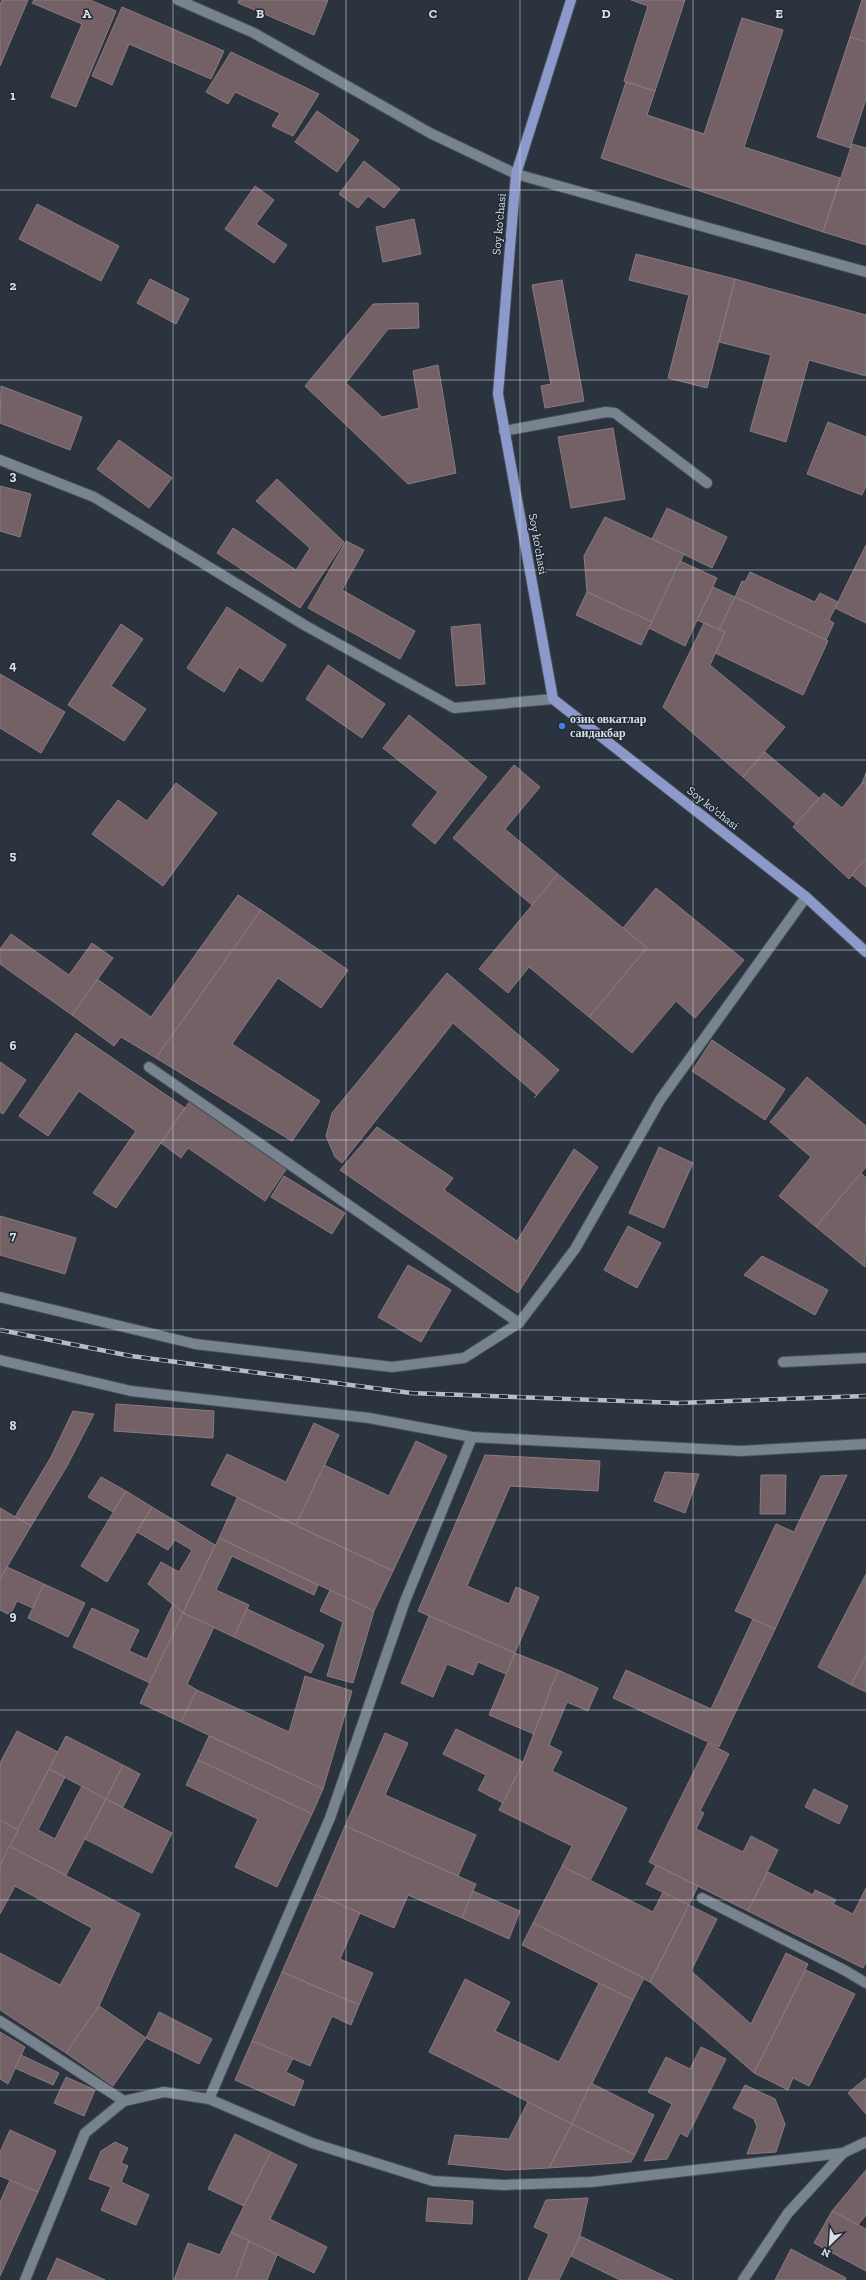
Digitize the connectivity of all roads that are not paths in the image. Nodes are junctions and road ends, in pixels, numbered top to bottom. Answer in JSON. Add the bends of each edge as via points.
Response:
{"nodes":[{"id":1,"x":178,"y":0,"type":"edge"},
{"id":2,"x":570,"y":0,"type":"edge"},
{"id":3,"x":516,"y":174,"type":"junction"},
{"id":4,"x":866,"y":272,"type":"edge"},
{"id":5,"x":504,"y":431,"type":"junction"},
{"id":6,"x":0,"y":460,"type":"edge"},
{"id":7,"x":707,"y":483,"type":"dead end"},
{"id":8,"x":554,"y":699,"type":"junction"},
{"id":9,"x":806,"y":897,"type":"junction"},
{"id":10,"x":866,"y":952,"type":"edge"},
{"id":11,"x":149,"y":1067,"type":"dead end"},
{"id":12,"x":0,"y":1297,"type":"edge"},
{"id":13,"x":519,"y":1322,"type":"junction"},
{"id":14,"x":866,"y":1358,"type":"edge"},
{"id":15,"x":0,"y":1360,"type":"edge"},
{"id":16,"x":783,"y":1362,"type":"dead end"},
{"id":17,"x":472,"y":1438,"type":"junction"},
{"id":18,"x":866,"y":1444,"type":"edge"},
{"id":19,"x":702,"y":1898,"type":"dead end"},
{"id":20,"x":866,"y":1983,"type":"edge"},
{"id":21,"x":0,"y":2021,"type":"edge"},
{"id":22,"x":209,"y":2099,"type":"junction"},
{"id":23,"x":124,"y":2101,"type":"junction"},
{"id":24,"x":866,"y":2142,"type":"edge"},
{"id":25,"x":843,"y":2153,"type":"junction"},
{"id":26,"x":25,"y":2280,"type":"edge"},
{"id":27,"x":743,"y":2280,"type":"edge"}],
"edges":[{"from":1,"to":3,"type":"street","via":[[254,33],[430,133]]},
{"from":2,"to":3,"type":"main road","name":"Soy ko'chasi"},
{"from":3,"to":4,"type":"street"},
{"from":3,"to":5,"type":"main road","name":"Soy ko'chasi","via":[[498,394]]},
{"from":5,"to":7,"type":"street","via":[[606,412],[615,413]]},
{"from":5,"to":8,"type":"main road","name":"Soy ko'chasi"},
{"from":6,"to":8,"type":"street","via":[[94,497],[306,626],[454,708]]},
{"from":8,"to":9,"type":"main road","name":"Soy ko'chasi"},
{"from":9,"to":10,"type":"main road","name":"Soy ko'chasi"},
{"from":9,"to":13,"type":"street","via":[[660,1100],[576,1249]]},
{"from":11,"to":13,"type":"street"},
{"from":12,"to":13,"type":"street","via":[[195,1344],[392,1367],[464,1358]]},
{"from":14,"to":16,"type":"street"},
{"from":15,"to":17,"type":"street","via":[[131,1391],[369,1418]]},
{"from":17,"to":18,"type":"street","via":[[741,1451]]},
{"from":17,"to":22,"type":"street","via":[[405,1601],[330,1818]]},
{"from":19,"to":20,"type":"street","via":[[846,1970]]},
{"from":21,"to":23,"type":"street"},
{"from":22,"to":23,"type":"street","via":[[164,2092]]},
{"from":22,"to":25,"type":"street","via":[[312,2143],[433,2180],[504,2185],[591,2182]]},
{"from":23,"to":26,"type":"street","via":[[85,2133]]},
{"from":24,"to":25,"type":"street"},
{"from":25,"to":27,"type":"street","via":[[788,2213]]}]}
